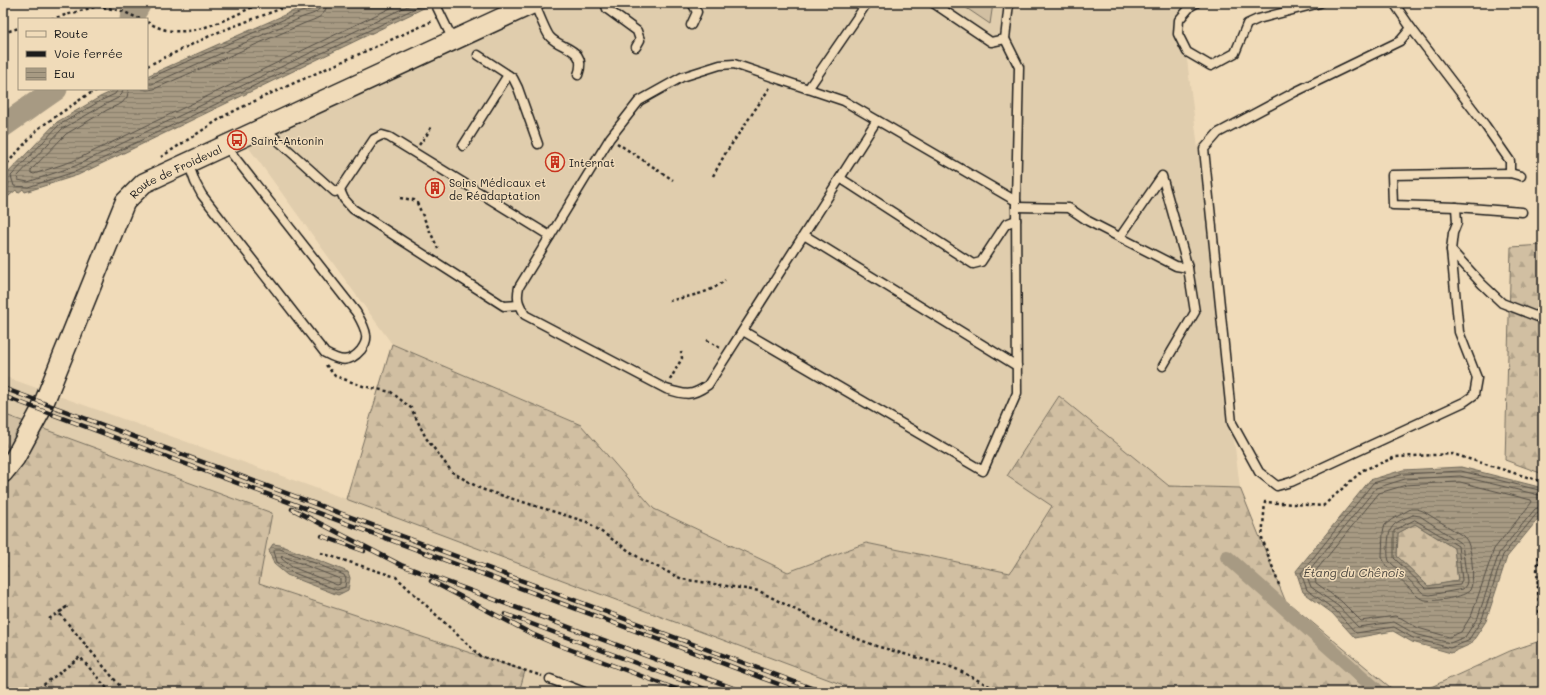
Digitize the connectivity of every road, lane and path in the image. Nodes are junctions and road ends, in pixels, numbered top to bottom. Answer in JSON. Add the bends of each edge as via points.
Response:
{"nodes":[{"id":1,"x":262,"y":3,"type":"edge"},
{"id":2,"x":296,"y":3,"type":"edge"},
{"id":3,"x":534,"y":3,"type":"edge"},
{"id":4,"x":605,"y":3,"type":"edge"},
{"id":5,"x":692,"y":3,"type":"edge"},
{"id":6,"x":866,"y":3,"type":"edge"},
{"id":7,"x":934,"y":3,"type":"edge"},
{"id":8,"x":1009,"y":3,"type":"edge"},
{"id":9,"x":1196,"y":3,"type":"edge"},
{"id":10,"x":1320,"y":3,"type":"edge"},
{"id":11,"x":1394,"y":3,"type":"edge"},
{"id":12,"x":436,"y":4,"type":"edge"},
{"id":13,"x":442,"y":17,"type":"junction"},
{"id":14,"x":56,"y":18,"type":"edge"},
{"id":15,"x":138,"y":18,"type":"edge"},
{"id":16,"x":148,"y":22,"type":"edge"},
{"id":17,"x":691,"y":25,"type":"dead end"},
{"id":18,"x":18,"y":28,"type":"edge"},
{"id":19,"x":1411,"y":28,"type":"junction"},
{"id":20,"x":3,"y":33,"type":"edge"},
{"id":21,"x":1005,"y":39,"type":"junction"},
{"id":22,"x":453,"y":40,"type":"junction"},
{"id":23,"x":636,"y":47,"type":"dead end"},
{"id":24,"x":478,"y":56,"type":"dead end"},
{"id":25,"x":148,"y":66,"type":"edge"},
{"id":26,"x":508,"y":75,"type":"junction"},
{"id":27,"x":578,"y":75,"type":"dead end"},
{"id":28,"x":776,"y":78,"type":"junction"},
{"id":29,"x":808,"y":89,"type":"junction"},
{"id":30,"x":97,"y":90,"type":"edge"},
{"id":31,"x":877,"y":120,"type":"junction"},
{"id":32,"x":431,"y":127,"type":"dead end"},
{"id":33,"x":263,"y":128,"type":"junction"},
{"id":34,"x":610,"y":138,"type":"junction"},
{"id":35,"x":538,"y":144,"type":"dead end"},
{"id":36,"x":225,"y":145,"type":"junction"},
{"id":37,"x":463,"y":146,"type":"dead end"},
{"id":38,"x":414,"y":152,"type":"junction"},
{"id":39,"x":188,"y":162,"type":"junction"},
{"id":40,"x":3,"y":168,"type":"edge"},
{"id":41,"x":1510,"y":173,"type":"junction"},
{"id":42,"x":713,"y":176,"type":"dead end"},
{"id":43,"x":1521,"y":176,"type":"dead end"},
{"id":44,"x":155,"y":178,"type":"junction"},
{"id":45,"x":840,"y":178,"type":"junction"},
{"id":46,"x":673,"y":180,"type":"dead end"},
{"id":47,"x":340,"y":190,"type":"junction"},
{"id":48,"x":400,"y":198,"type":"dead end"},
{"id":49,"x":1016,"y":204,"type":"junction"},
{"id":50,"x":1456,"y":207,"type":"junction"},
{"id":51,"x":1522,"y":212,"type":"dead end"},
{"id":52,"x":1016,"y":220,"type":"junction"},
{"id":53,"x":804,"y":235,"type":"junction"},
{"id":54,"x":550,"y":236,"type":"junction"},
{"id":55,"x":1120,"y":237,"type":"junction"},
{"id":56,"x":1451,"y":250,"type":"junction"},
{"id":57,"x":441,"y":265,"type":"junction"},
{"id":58,"x":1188,"y":268,"type":"junction"},
{"id":59,"x":725,"y":280,"type":"dead end"},
{"id":60,"x":670,"y":301,"type":"dead end"},
{"id":61,"x":519,"y":305,"type":"junction"},
{"id":62,"x":1543,"y":319,"type":"edge"},
{"id":63,"x":743,"y":331,"type":"junction"},
{"id":64,"x":707,"y":340,"type":"dead end"},
{"id":65,"x":681,"y":352,"type":"dead end"},
{"id":66,"x":728,"y":353,"type":"junction"},
{"id":67,"x":325,"y":364,"type":"dead end"},
{"id":68,"x":1017,"y":366,"type":"junction"},
{"id":69,"x":1162,"y":366,"type":"dead end"},
{"id":70,"x":666,"y":389,"type":"junction"},
{"id":71,"x":3,"y":473,"type":"edge"},
{"id":72,"x":1543,"y":482,"type":"edge"},
{"id":73,"x":1543,"y":548,"type":"edge"},
{"id":74,"x":321,"y":553,"type":"dead end"},
{"id":75,"x":1279,"y":585,"type":"dead end"},
{"id":76,"x":49,"y":619,"type":"dead end"},
{"id":77,"x":1540,"y":625,"type":"dead end"},
{"id":78,"x":550,"y":679,"type":"joint"},
{"id":79,"x":34,"y":692,"type":"edge"},
{"id":80,"x":110,"y":692,"type":"edge"},
{"id":81,"x":125,"y":692,"type":"edge"},
{"id":82,"x":584,"y":692,"type":"edge"},
{"id":83,"x":1001,"y":692,"type":"edge"}],
"edges":[{"from":1,"to":16,"type":"path","via":[[194,31],[167,30]]},
{"from":2,"to":25,"type":"path","via":[[216,33]]},
{"from":3,"to":22,"type":"street","name":"Route de Froideval"},
{"from":3,"to":27,"type":"lane","via":[[550,37],[573,51],[579,59],[581,66]]},
{"from":4,"to":23,"type":"lane","via":[[608,10],[637,31],[640,40]]},
{"from":5,"to":17,"type":"lane","via":[[697,12]]},
{"from":6,"to":29,"type":"lane"},
{"from":7,"to":21,"type":"lane","via":[[991,42]]},
{"from":8,"to":21,"type":"lane"},
{"from":9,"to":10,"type":"lane","via":[[1179,20],[1178,34],[1187,52],[1211,66],[1235,53],[1247,24]]},
{"from":11,"to":19,"type":"lane"},
{"from":12,"to":13,"type":"lane"},
{"from":13,"to":22,"type":"lane"},
{"from":13,"to":44,"type":"path","via":[[226,116],[161,157],[151,173]]},
{"from":14,"to":15,"type":"path","via":[[98,6],[122,11]]},
{"from":18,"to":20,"type":"path"},
{"from":19,"to":41,"type":"lane","via":[[1510,161]]},
{"from":19,"to":56,"type":"lane","via":[[1400,41],[1218,133],[1204,149],[1232,422],[1259,472],[1276,486],[1291,482],[1464,402],[1474,395],[1477,378],[1459,332]]},
{"from":21,"to":49,"type":"lane","via":[[1019,67]]},
{"from":22,"to":33,"type":"street","name":"Route de Froideval"},
{"from":24,"to":26,"type":"lane"},
{"from":26,"to":35,"type":"lane","via":[[513,78],[518,88]]},
{"from":26,"to":37,"type":"lane"},
{"from":28,"to":29,"type":"lane"},
{"from":28,"to":34,"type":"lane","via":[[734,64],[720,65],[682,77],[639,101]]},
{"from":28,"to":42,"type":"path"},
{"from":29,"to":31,"type":"lane","via":[[844,101]]},
{"from":30,"to":40,"type":"path","via":[[39,128]]},
{"from":31,"to":45,"type":"lane"},
{"from":31,"to":49,"type":"lane"},
{"from":32,"to":38,"type":"path"},
{"from":33,"to":36,"type":"street","name":"Route de Froideval"},
{"from":33,"to":47,"type":"lane","via":[[335,192]]},
{"from":34,"to":46,"type":"path"},
{"from":34,"to":54,"type":"lane"},
{"from":36,"to":39,"type":"street","name":"Route de Froideval"},
{"from":36,"to":39,"type":"lane","via":[[356,312],[366,336],[364,347],[352,359],[334,358],[325,353],[202,195]]},
{"from":38,"to":47,"type":"lane","via":[[389,137],[382,135],[374,139]]},
{"from":38,"to":54,"type":"lane"},
{"from":39,"to":44,"type":"street","name":"Route de Froideval"},
{"from":41,"to":43,"type":"lane"},
{"from":41,"to":50,"type":"lane","via":[[1392,175],[1393,205]]},
{"from":44,"to":71,"type":"street","name":"Route de Froideval","via":[[144,182],[125,202],[46,397],[15,458]]},
{"from":45,"to":52,"type":"lane","via":[[973,264],[981,262],[1006,224]]},
{"from":45,"to":53,"type":"lane"},
{"from":47,"to":57,"type":"lane","via":[[353,209]]},
{"from":48,"to":57,"type":"path","via":[[414,200],[417,204],[442,259]]},
{"from":49,"to":52,"type":"lane"},
{"from":49,"to":55,"type":"lane","via":[[1069,208]]},
{"from":50,"to":51,"type":"lane"},
{"from":50,"to":56,"type":"lane","via":[[1457,223]]},
{"from":52,"to":68,"type":"lane"},
{"from":53,"to":63,"type":"lane"},
{"from":53,"to":68,"type":"lane"},
{"from":54,"to":61,"type":"lane","via":[[519,287]]},
{"from":55,"to":58,"type":"lane","via":[[1176,266]]},
{"from":55,"to":58,"type":"lane","via":[[1162,176]]},
{"from":56,"to":62,"type":"lane","via":[[1502,303]]},
{"from":57,"to":61,"type":"lane","via":[[504,306]]},
{"from":58,"to":69,"type":"lane","via":[[1195,312]]},
{"from":59,"to":60,"type":"path","via":[[720,285],[701,293]]},
{"from":61,"to":70,"type":"lane","via":[[525,315]]},
{"from":63,"to":66,"type":"lane"},
{"from":63,"to":68,"type":"lane","via":[[983,471],[1017,393]]},
{"from":64,"to":66,"type":"path"},
{"from":65,"to":70,"type":"path","via":[[682,358]]},
{"from":66,"to":70,"type":"lane","via":[[708,385],[697,393],[682,394]]},
{"from":67,"to":83,"type":"path","via":[[335,376],[362,386],[391,392],[411,408],[426,438],[452,472],[481,489],[587,522],[641,559],[682,579],[759,591],[835,630],[876,646],[954,668]]},
{"from":72,"to":75,"type":"path","via":[[1452,454],[1396,457],[1363,470],[1323,506],[1265,502],[1262,538]]},
{"from":73,"to":77,"type":"path","via":[[1540,550],[1537,570]]},
{"from":74,"to":78,"type":"path","via":[[396,577],[480,656]]},
{"from":76,"to":81,"type":"path","via":[[68,606],[59,613]]},
{"from":78,"to":82,"type":"lane"},
{"from":79,"to":80,"type":"path","via":[[80,658]]}]}
